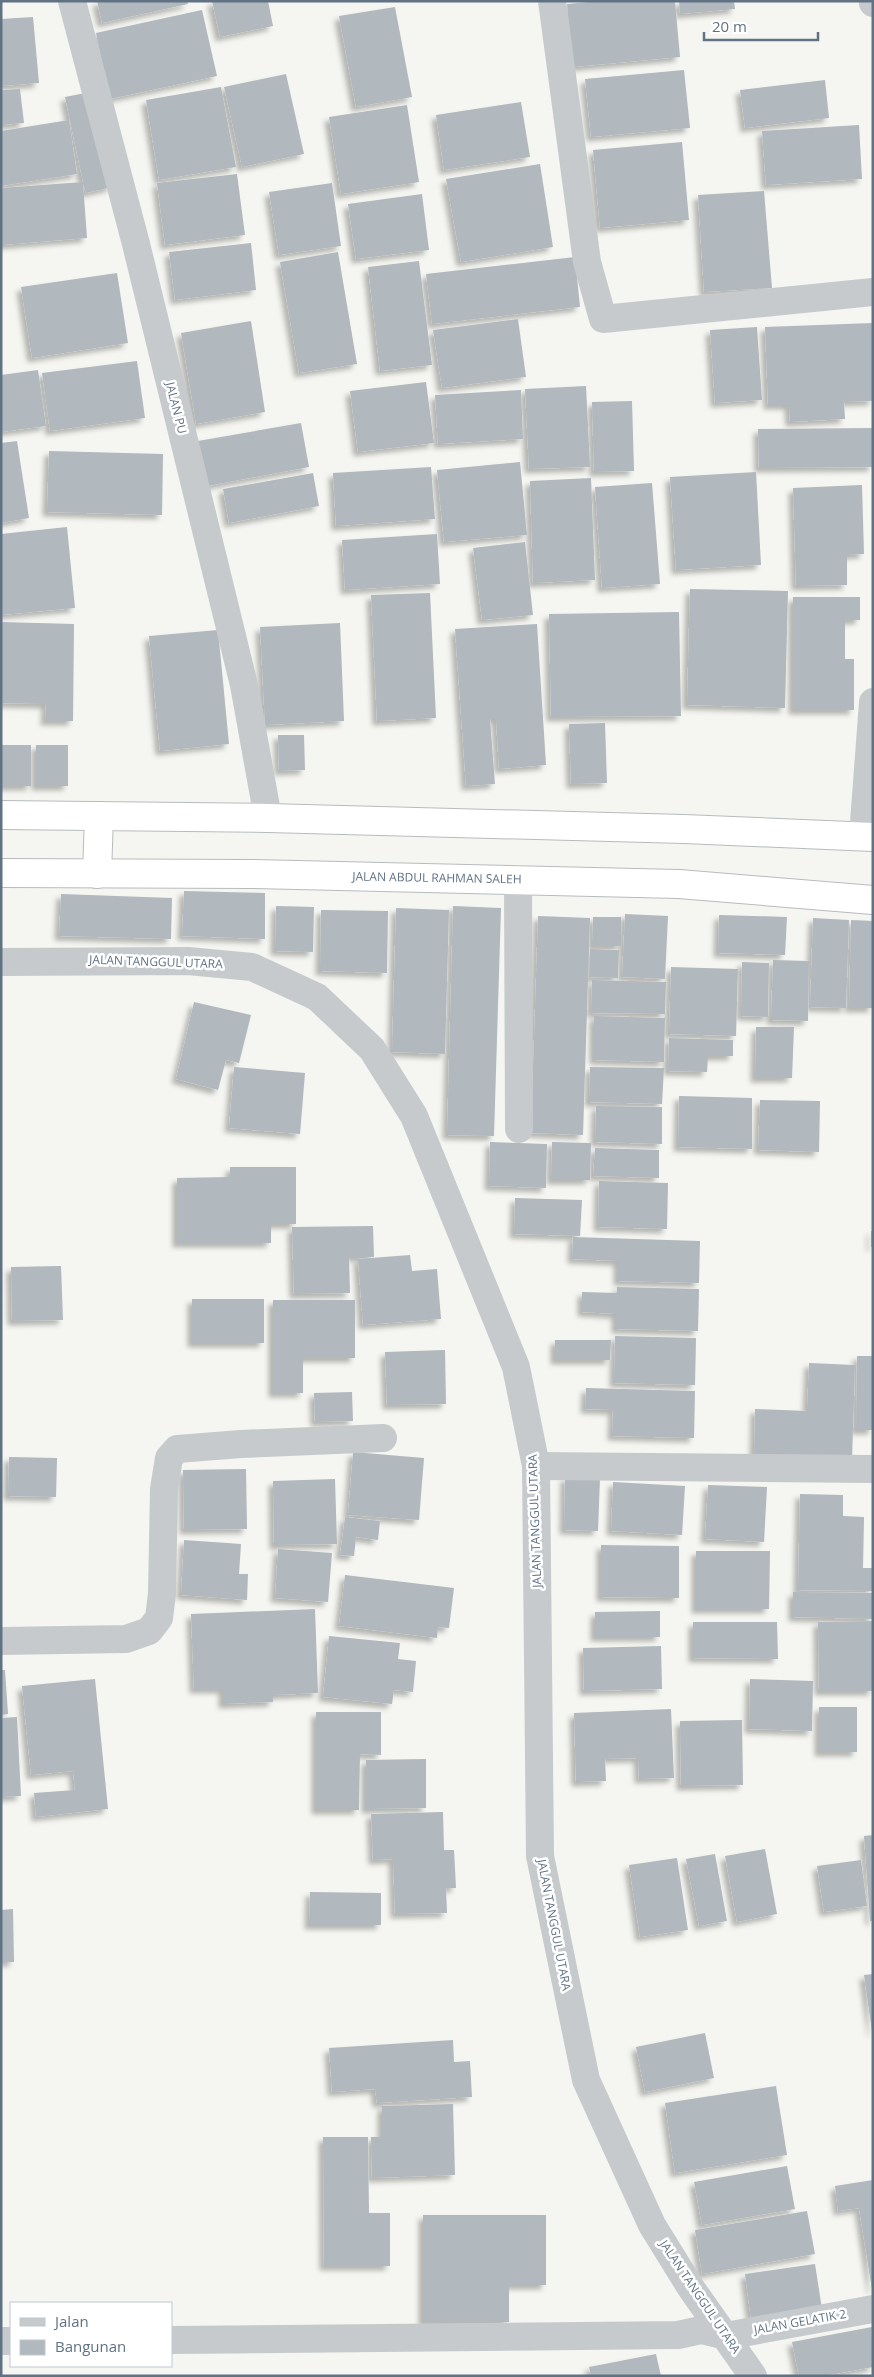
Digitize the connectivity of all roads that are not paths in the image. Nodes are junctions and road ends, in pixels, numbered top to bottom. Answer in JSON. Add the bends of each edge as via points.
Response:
{"nodes":[{"id":1,"x":72,"y":1,"type":"edge"},
{"id":2,"x":552,"y":1,"type":"edge"},
{"id":3,"x":873,"y":292,"type":"edge"},
{"id":4,"x":873,"y":702,"type":"edge"},
{"id":5,"x":1,"y":815,"type":"edge"},
{"id":6,"x":99,"y":816,"type":"junction"},
{"id":7,"x":268,"y":818,"type":"junction"},
{"id":8,"x":868,"y":837,"type":"edge"},
{"id":9,"x":1,"y":873,"type":"edge"},
{"id":10,"x":97,"y":874,"type":"junction"},
{"id":11,"x":518,"y":880,"type":"junction"},
{"id":12,"x":873,"y":900,"type":"edge"},
{"id":13,"x":1,"y":962,"type":"edge"},
{"id":14,"x":519,"y":1130,"type":"dead end"},
{"id":15,"x":383,"y":1438,"type":"dead end"},
{"id":16,"x":536,"y":1466,"type":"junction"},
{"id":17,"x":873,"y":1469,"type":"edge"},
{"id":18,"x":1,"y":1641,"type":"edge"},
{"id":19,"x":873,"y":2309,"type":"edge"},
{"id":20,"x":702,"y":2334,"type":"junction"},
{"id":21,"x":172,"y":2340,"type":"edge"},
{"id":22,"x":753,"y":2376,"type":"edge"}],
"edges":[{"from":1,"to":7,"type":"street","name":"JALAN PU","via":[[136,244],[244,685]]},
{"from":2,"to":3,"type":"street","via":[[587,262],[603,319]]},
{"from":4,"to":8,"type":"street"},
{"from":5,"to":6,"type":"highway"},
{"from":6,"to":7,"type":"highway"},
{"from":6,"to":10,"type":"highway"},
{"from":7,"to":8,"type":"highway","via":[[674,828]]},
{"from":9,"to":10,"type":"highway","name":"JALAN ABDUL RAHMAN SALEH"},
{"from":10,"to":11,"type":"highway","name":"JALAN ABDUL RAHMAN SALEH"},
{"from":11,"to":12,"type":"highway","name":"JALAN ABDUL RAHMAN SALEH","via":[[679,884]]},
{"from":11,"to":14,"type":"street"},
{"from":13,"to":16,"type":"street","name":"JALAN TANGGUL UTARA","via":[[188,961],[252,967],[317,997],[372,1049],[414,1116],[516,1367]]},
{"from":15,"to":18,"type":"street","via":[[177,1449],[169,1458],[164,1489],[159,1618],[149,1631],[126,1639]]},
{"from":16,"to":17,"type":"street"},
{"from":16,"to":20,"type":"street","name":"JALAN TANGGUL UTARA","via":[[540,1856],[586,2080],[652,2225],[691,2288]]},
{"from":19,"to":20,"type":"street","name":"JALAN GELATIK 2"},
{"from":20,"to":21,"type":"street","name":"JALAN GELATIK 2"},
{"from":20,"to":22,"type":"street","name":"JALAN TANGGUL UTARA"}]}
